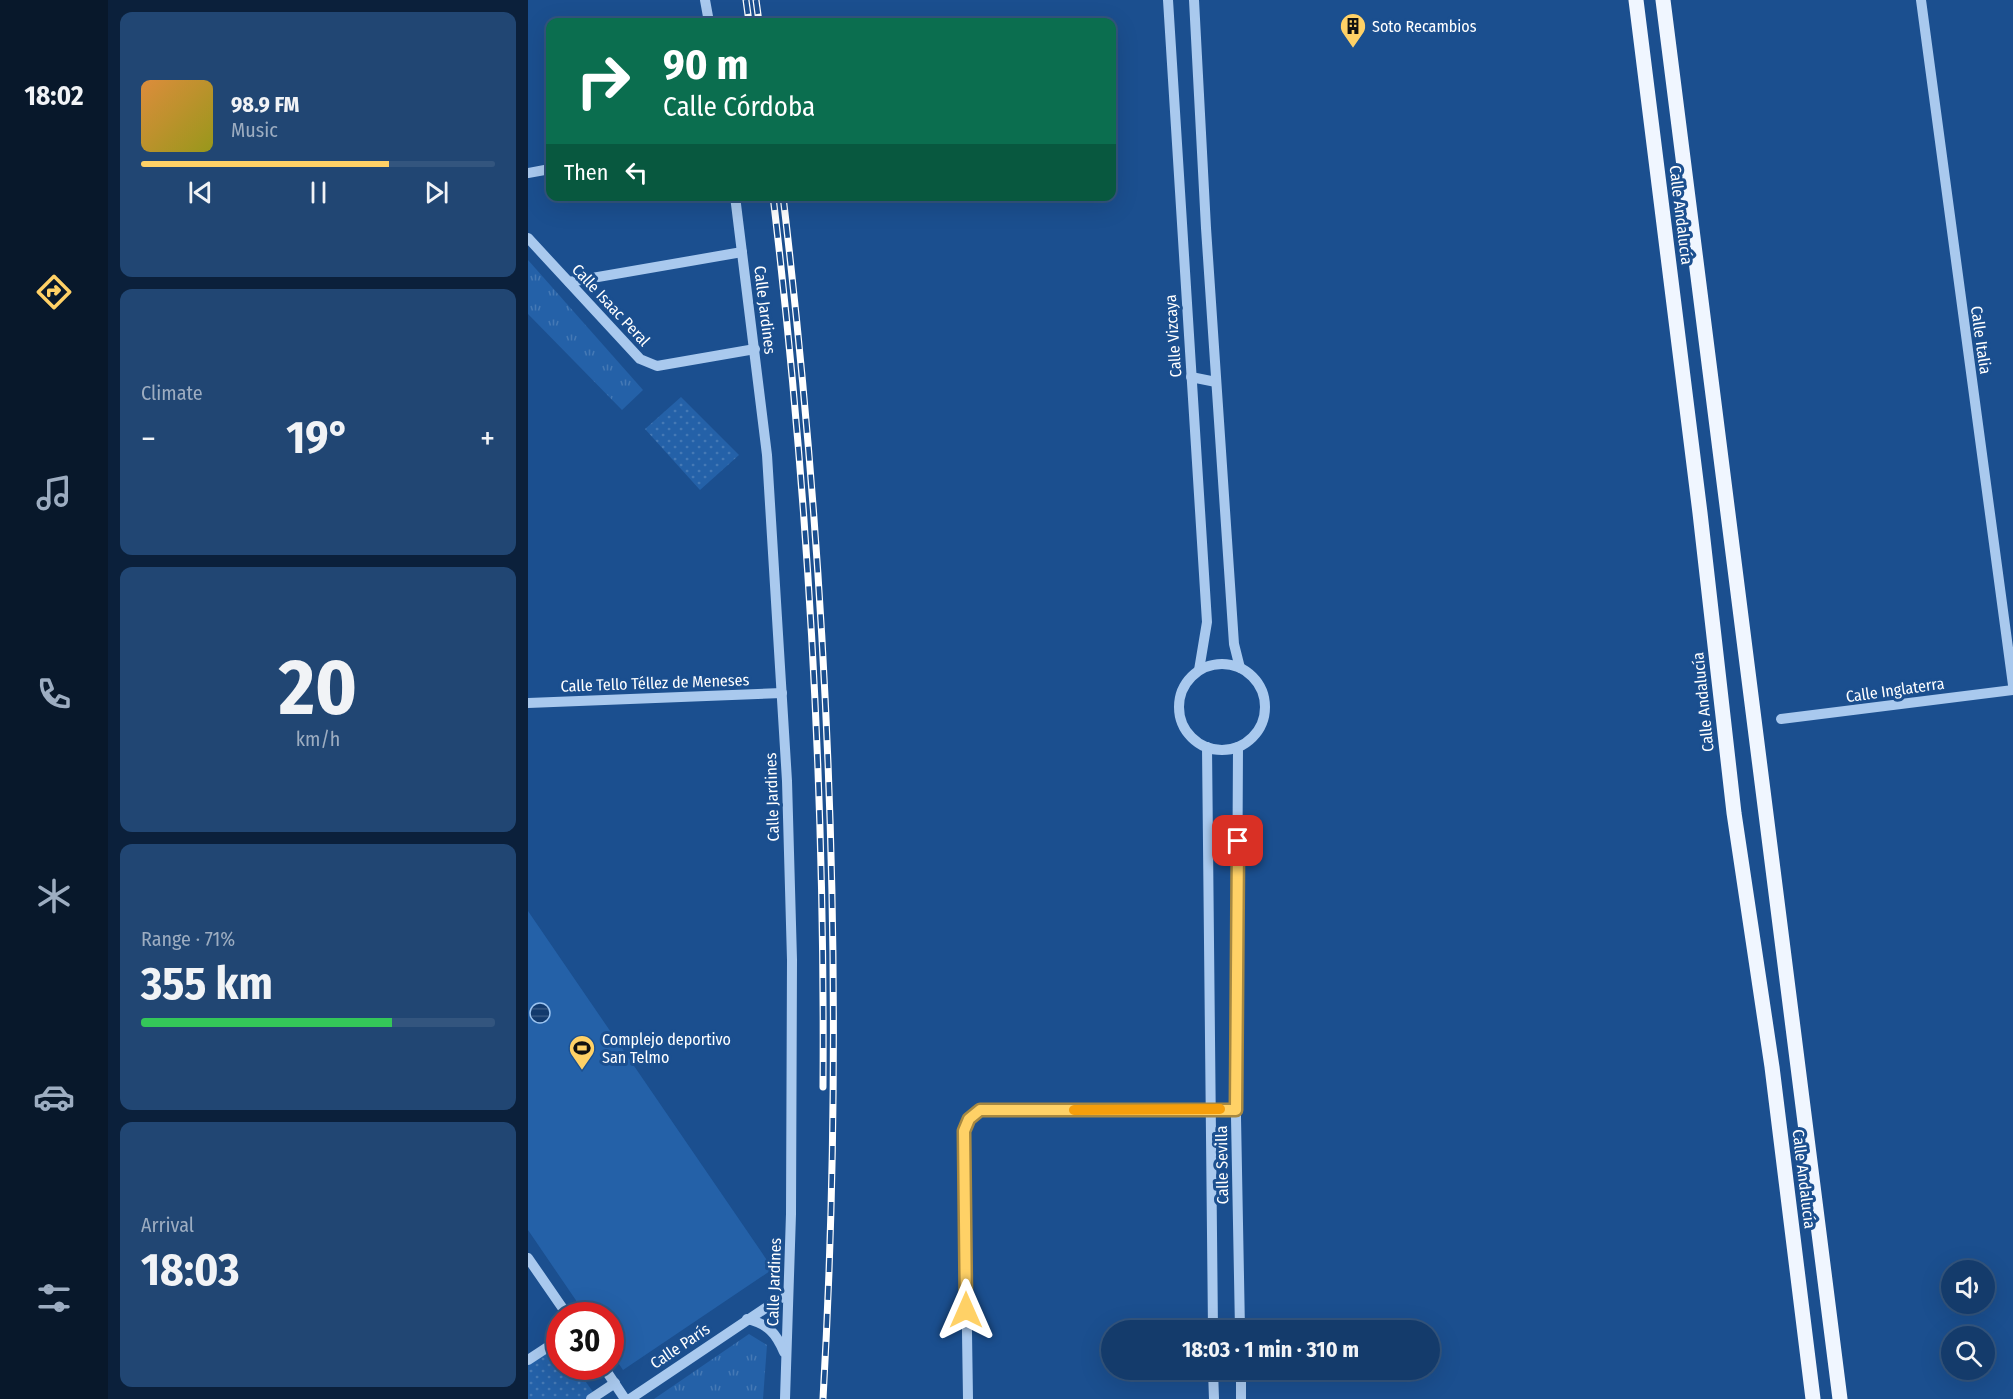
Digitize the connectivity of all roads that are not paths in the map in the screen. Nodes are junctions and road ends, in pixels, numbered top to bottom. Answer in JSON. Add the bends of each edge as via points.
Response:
{"nodes":[{"id":1,"x":705,"y":0,"type":"edge"},
{"id":2,"x":1168,"y":0,"type":"edge"},
{"id":3,"x":1194,"y":0,"type":"edge"},
{"id":4,"x":1636,"y":0,"type":"edge"},
{"id":5,"x":1663,"y":0,"type":"edge"},
{"id":6,"x":1921,"y":0,"type":"edge"},
{"id":7,"x":708,"y":18,"type":"edge"},
{"id":8,"x":546,"y":170,"type":"edge"},
{"id":9,"x":528,"y":173,"type":"edge"},
{"id":10,"x":736,"y":201,"type":"edge"},
{"id":11,"x":528,"y":237,"type":"edge"},
{"id":12,"x":742,"y":252,"type":"junction"},
{"id":13,"x":569,"y":282,"type":"junction"},
{"id":14,"x":755,"y":349,"type":"junction"},
{"id":15,"x":1191,"y":377,"type":"junction"},
{"id":16,"x":1216,"y":382,"type":"junction"},
{"id":17,"x":1240,"y":668,"type":"junction"},
{"id":18,"x":1199,"y":670,"type":"junction"},
{"id":19,"x":2013,"y":685,"type":"edge"},
{"id":20,"x":2013,"y":690,"type":"edge"},
{"id":21,"x":782,"y":693,"type":"junction"},
{"id":22,"x":528,"y":702,"type":"edge"},
{"id":23,"x":1781,"y":719,"type":"dead end"},
{"id":24,"x":1207,"y":747,"type":"junction"},
{"id":25,"x":1238,"y":747,"type":"junction"},
{"id":26,"x":1210,"y":1109,"type":"junction"},
{"id":27,"x":1236,"y":1110,"type":"junction"},
{"id":28,"x":528,"y":1258,"type":"edge"},
{"id":29,"x":788,"y":1293,"type":"junction"},
{"id":30,"x":558,"y":1302,"type":"edge"},
{"id":31,"x":747,"y":1319,"type":"junction"},
{"id":32,"x":1213,"y":1320,"type":"edge"},
{"id":33,"x":1240,"y":1320,"type":"edge"},
{"id":34,"x":546,"y":1348,"type":"edge"},
{"id":35,"x":786,"y":1357,"type":"junction"},
{"id":36,"x":528,"y":1360,"type":"edge"},
{"id":37,"x":613,"y":1380,"type":"edge"},
{"id":38,"x":1213,"y":1380,"type":"edge"},
{"id":39,"x":1241,"y":1380,"type":"edge"},
{"id":40,"x":615,"y":1383,"type":"junction"},
{"id":41,"x":591,"y":1399,"type":"edge"},
{"id":42,"x":627,"y":1399,"type":"edge"},
{"id":43,"x":785,"y":1399,"type":"edge"},
{"id":44,"x":968,"y":1399,"type":"edge"},
{"id":45,"x":1214,"y":1399,"type":"edge"},
{"id":46,"x":1241,"y":1399,"type":"edge"},
{"id":47,"x":1813,"y":1399,"type":"edge"},
{"id":48,"x":1840,"y":1399,"type":"edge"}],
"edges":[{"from":1,"to":7,"type":"street"},
{"from":2,"to":15,"type":"street","name":"Calle Vizcaya"},
{"from":3,"to":16,"type":"street"},
{"from":4,"to":47,"type":"main road","name":"Calle Andalucía","via":[[1734,813],[1772,1067]]},
{"from":5,"to":48,"type":"main road","name":"Calle Andalucía"},
{"from":6,"to":19,"type":"street","name":"Calle Italia"},
{"from":8,"to":9,"type":"street"},
{"from":10,"to":12,"type":"street","name":"Calle Jardines"},
{"from":11,"to":13,"type":"street","name":"Calle Isaac Peral"},
{"from":12,"to":13,"type":"street"},
{"from":12,"to":14,"type":"street","name":"Calle Jardines"},
{"from":13,"to":14,"type":"street","name":"Calle Isaac Peral","via":[[640,359],[657,366]]},
{"from":14,"to":21,"type":"street","name":"Calle Jardines","via":[[767,455]]},
{"from":15,"to":16,"type":"street"},
{"from":15,"to":18,"type":"street","name":"Calle Vizcaya","via":[[1207,622]]},
{"from":16,"to":17,"type":"street","via":[[1234,644]]},
{"from":17,"to":18,"type":"street","via":[[1218,664]]},
{"from":17,"to":25,"type":"street","via":[[1259,685],[1264,711],[1254,735]]},
{"from":18,"to":24,"type":"street","via":[[1184,686],[1179,709],[1189,735]]},
{"from":20,"to":23,"type":"street","name":"Calle Inglaterra"},
{"from":21,"to":22,"type":"street","name":"Calle Tello Téllez de Meneses"},
{"from":21,"to":29,"type":"street","name":"Calle Jardines","via":[[792,960]]},
{"from":24,"to":25,"type":"street"},
{"from":24,"to":26,"type":"street","name":"Calle Sevilla"},
{"from":25,"to":27,"type":"street","name":"Calle Sevilla"},
{"from":26,"to":27,"type":"street"},
{"from":26,"to":32,"type":"street","name":"Calle Sevilla"},
{"from":26,"to":44,"type":"street","via":[[980,1110],[969,1119],[964,1131]]},
{"from":27,"to":33,"type":"street","name":"Calle Sevilla"},
{"from":28,"to":30,"type":"street"},
{"from":29,"to":31,"type":"street","name":"Calle París"},
{"from":29,"to":35,"type":"street","name":"Calle Jardines"},
{"from":31,"to":35,"type":"street","via":[[769,1327]]},
{"from":31,"to":42,"type":"street","name":"Calle París"},
{"from":34,"to":36,"type":"street"},
{"from":35,"to":43,"type":"street","name":"Calle Jardines"},
{"from":37,"to":40,"type":"street","name":"Calle París"},
{"from":38,"to":45,"type":"street"},
{"from":39,"to":46,"type":"street"},
{"from":40,"to":41,"type":"street"},
{"from":40,"to":42,"type":"street","name":"Calle París"}]}
